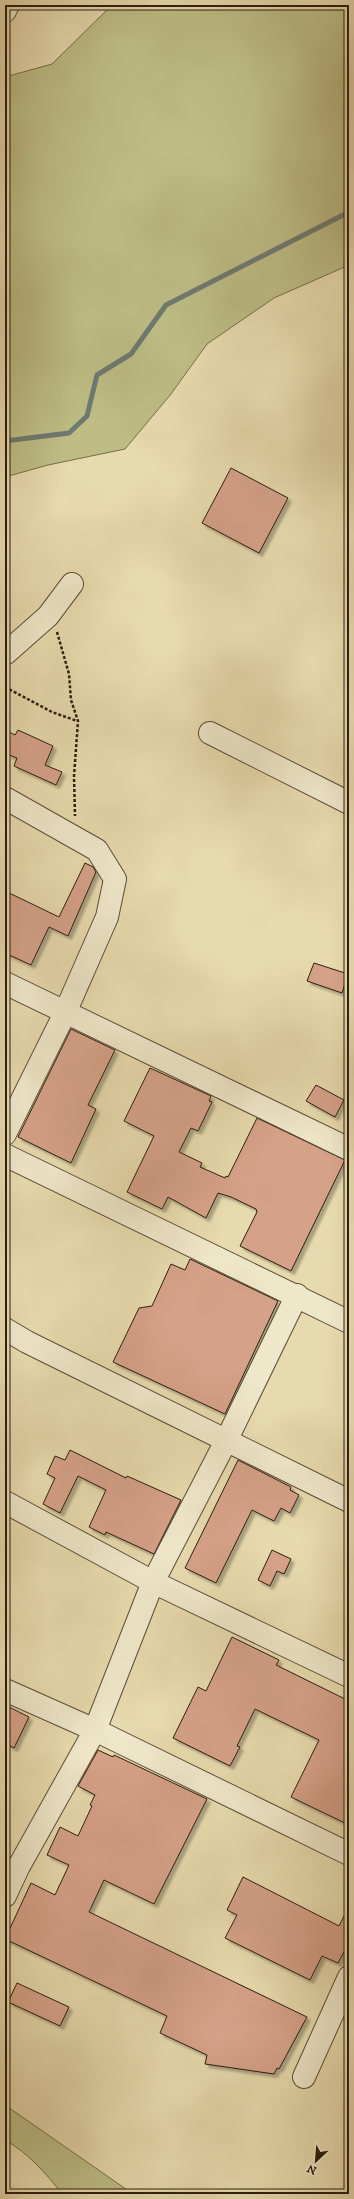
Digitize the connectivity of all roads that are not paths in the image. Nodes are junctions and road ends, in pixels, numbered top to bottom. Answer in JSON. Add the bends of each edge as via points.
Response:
{"nodes":[{"id":1,"x":8,"y":5,"type":"edge"},
{"id":2,"x":5,"y":11,"type":"edge"},
{"id":3,"x":72,"y":584,"type":"dead end"},
{"id":4,"x":5,"y":654,"type":"edge"},
{"id":5,"x":210,"y":733,"type":"dead end"},
{"id":6,"x":5,"y":798,"type":"edge"},
{"id":7,"x":349,"y":803,"type":"edge"},
{"id":8,"x":5,"y":983,"type":"edge"},
{"id":9,"x":5,"y":1134,"type":"edge"},
{"id":10,"x":349,"y":1149,"type":"edge"},
{"id":11,"x":5,"y":1155,"type":"edge"},
{"id":12,"x":297,"y":1295,"type":"junction"},
{"id":13,"x":349,"y":1322,"type":"edge"},
{"id":14,"x":5,"y":1329,"type":"edge"},
{"id":15,"x":227,"y":1439,"type":"junction"},
{"id":16,"x":349,"y":1501,"type":"edge"},
{"id":17,"x":5,"y":1502,"type":"edge"},
{"id":18,"x":153,"y":1582,"type":"junction"},
{"id":19,"x":349,"y":1676,"type":"edge"},
{"id":20,"x":5,"y":1690,"type":"edge"},
{"id":21,"x":95,"y":1730,"type":"junction"},
{"id":22,"x":349,"y":1854,"type":"edge"},
{"id":23,"x":5,"y":1896,"type":"edge"},
{"id":24,"x":349,"y":1976,"type":"edge"},
{"id":25,"x":304,"y":2077,"type":"dead end"}],
"edges":[{"from":1,"to":2,"type":"street"},
{"from":3,"to":4,"type":"street","via":[[49,614]]},
{"from":5,"to":7,"type":"street"},
{"from":6,"to":9,"type":"street","via":[[97,850],[115,879],[107,917],[64,1014]]},
{"from":8,"to":10,"type":"street"},
{"from":11,"to":12,"type":"street"},
{"from":12,"to":13,"type":"street"},
{"from":12,"to":15,"type":"street"},
{"from":14,"to":15,"type":"street"},
{"from":15,"to":16,"type":"street"},
{"from":15,"to":18,"type":"street"},
{"from":17,"to":18,"type":"street"},
{"from":18,"to":19,"type":"street"},
{"from":18,"to":21,"type":"street"},
{"from":20,"to":21,"type":"street"},
{"from":21,"to":22,"type":"street"},
{"from":21,"to":23,"type":"street"},
{"from":24,"to":25,"type":"street"}]}
